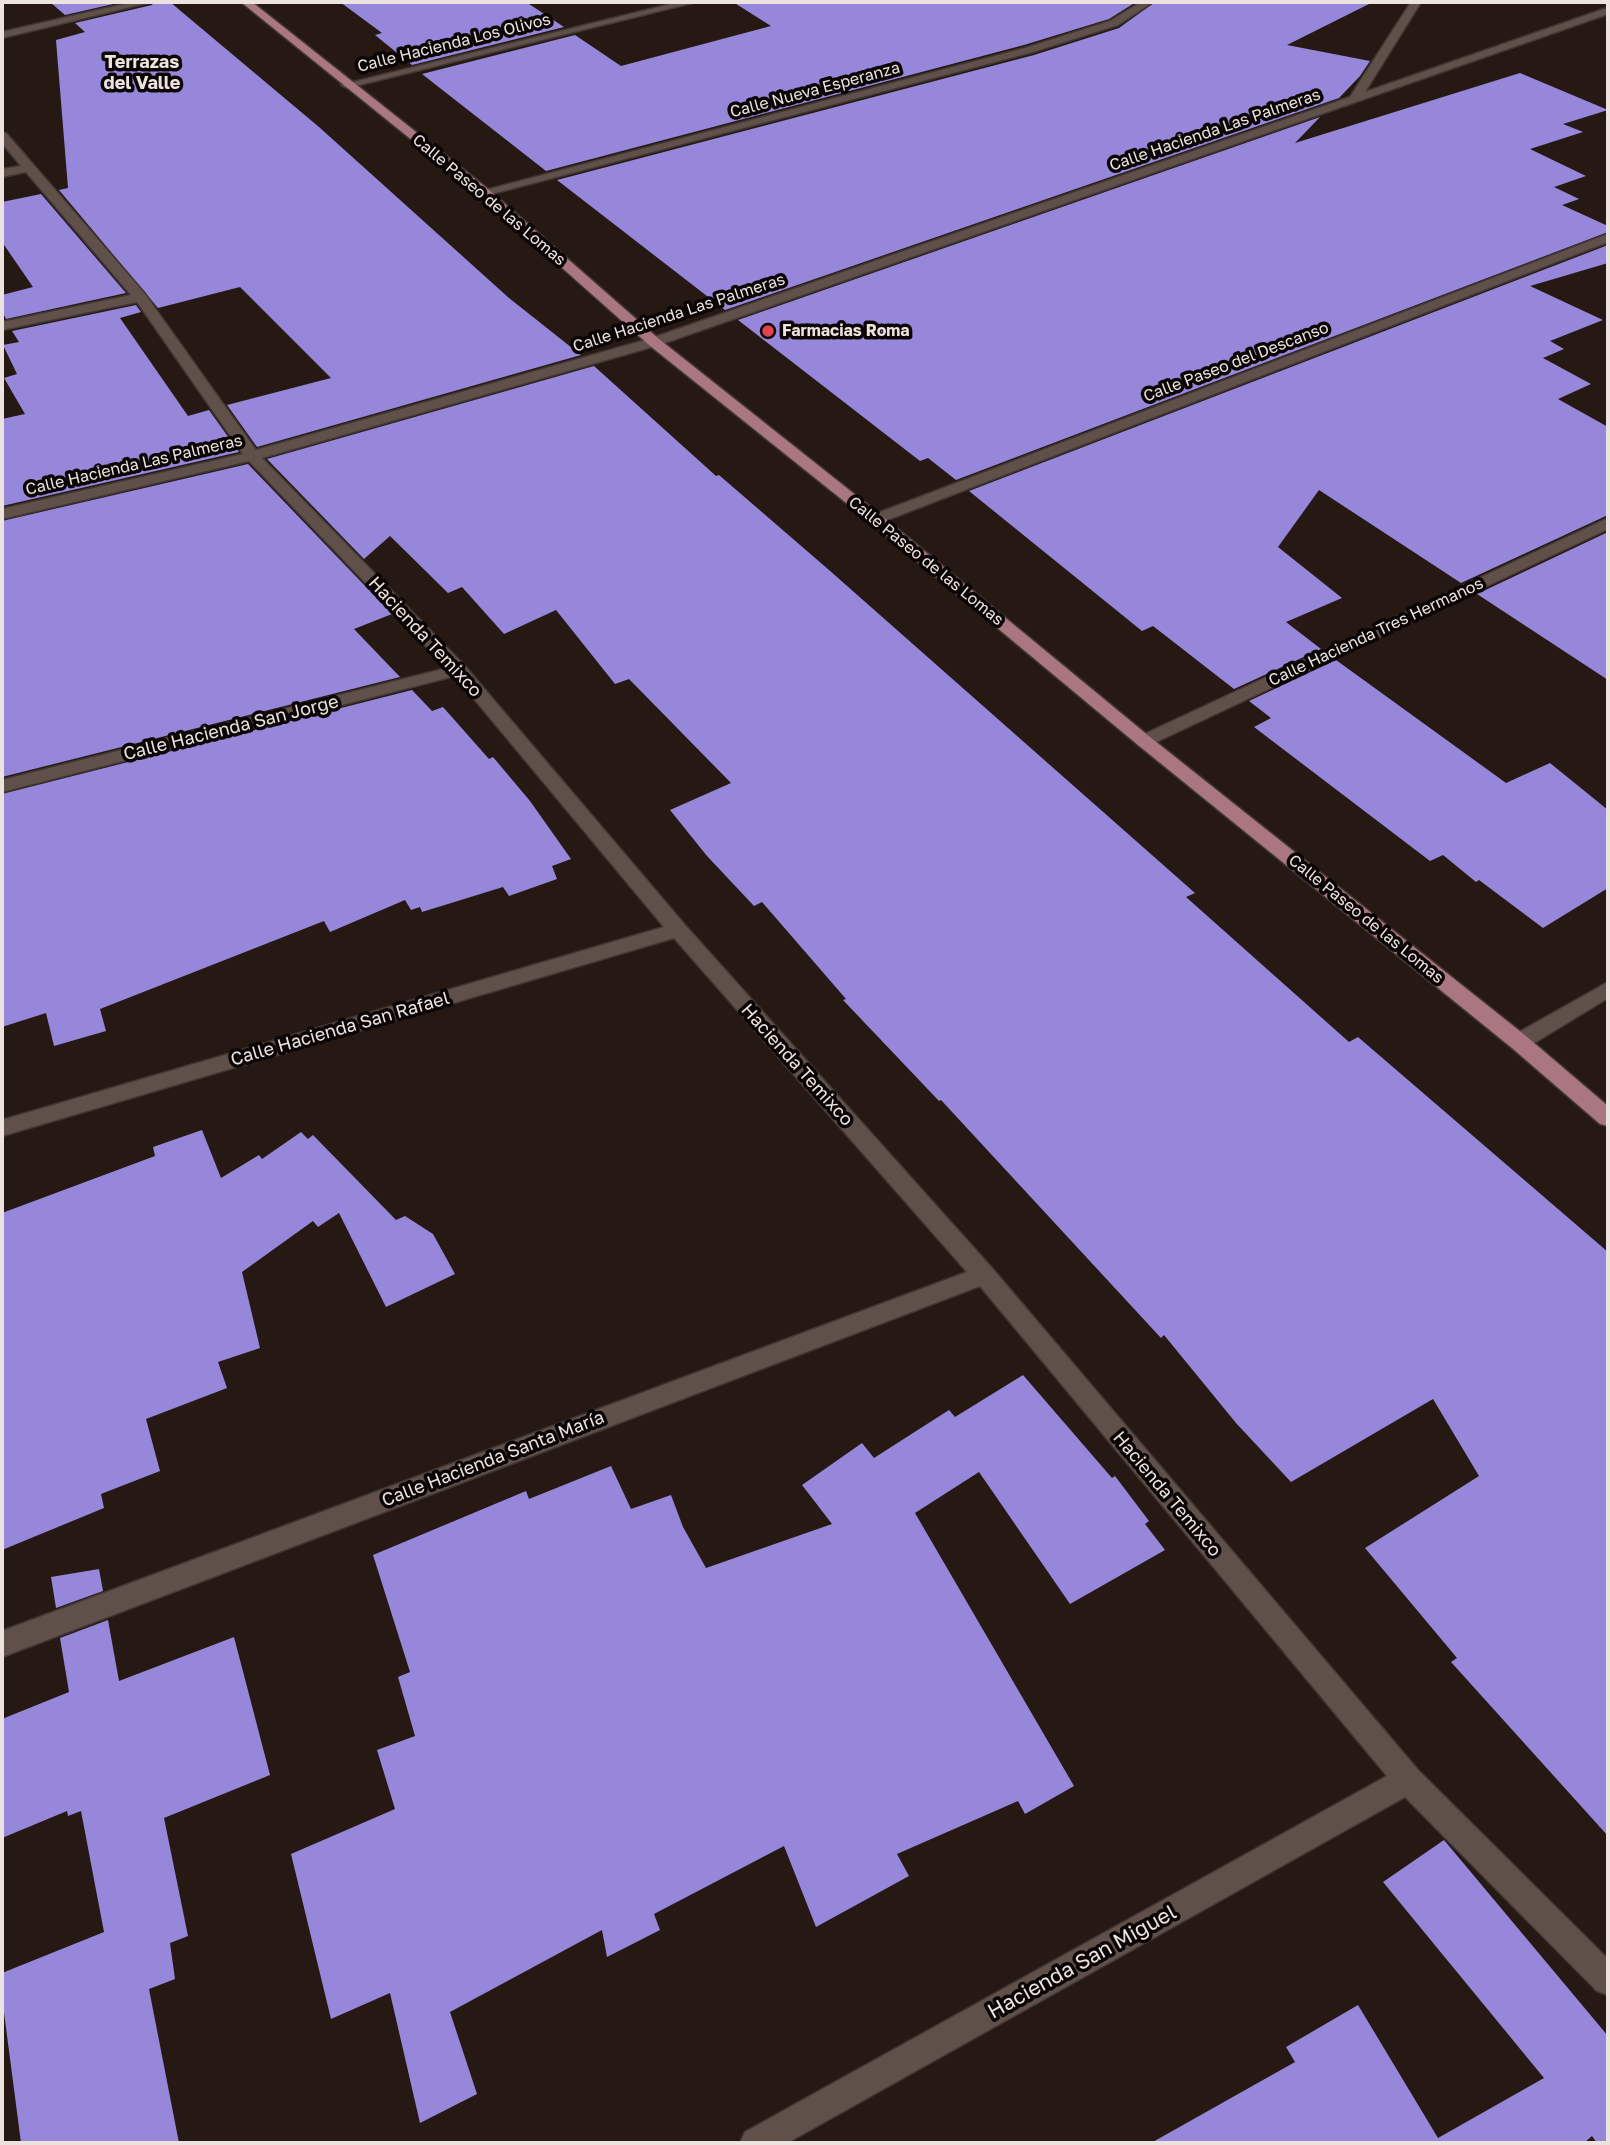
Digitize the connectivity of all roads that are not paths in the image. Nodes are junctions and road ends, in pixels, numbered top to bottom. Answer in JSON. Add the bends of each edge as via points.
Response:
{"nodes":[{"id":1,"x":146,"y":2,"type":"edge"},
{"id":2,"x":246,"y":2,"type":"edge"},
{"id":3,"x":691,"y":2,"type":"edge"},
{"id":4,"x":1148,"y":2,"type":"edge"},
{"id":5,"x":1416,"y":2,"type":"edge"},
{"id":6,"x":1608,"y":11,"type":"edge"},
{"id":7,"x":2,"y":35,"type":"edge"},
{"id":8,"x":347,"y":85,"type":"junction"},
{"id":9,"x":1353,"y":101,"type":"junction"},
{"id":10,"x":2,"y":136,"type":"edge"},
{"id":11,"x":28,"y":168,"type":"junction"},
{"id":12,"x":2,"y":173,"type":"edge"},
{"id":13,"x":484,"y":192,"type":"junction"},
{"id":14,"x":1608,"y":238,"type":"edge"},
{"id":15,"x":140,"y":297,"type":"junction"},
{"id":16,"x":2,"y":326,"type":"edge"},
{"id":17,"x":654,"y":342,"type":"junction"},
{"id":18,"x":251,"y":456,"type":"junction"},
{"id":19,"x":2,"y":514,"type":"edge"},
{"id":20,"x":876,"y":519,"type":"junction"},
{"id":21,"x":1608,"y":523,"type":"edge"},
{"id":22,"x":459,"y":670,"type":"junction"},
{"id":23,"x":1144,"y":741,"type":"junction"},
{"id":24,"x":2,"y":786,"type":"edge"},
{"id":25,"x":678,"y":930,"type":"junction"},
{"id":26,"x":1608,"y":989,"type":"edge"},
{"id":27,"x":1519,"y":1042,"type":"junction"},
{"id":28,"x":1608,"y":1118,"type":"edge"},
{"id":29,"x":2,"y":1128,"type":"edge"},
{"id":30,"x":984,"y":1275,"type":"junction"},
{"id":31,"x":2,"y":1644,"type":"edge"},
{"id":32,"x":1408,"y":1780,"type":"junction"},
{"id":33,"x":1608,"y":1980,"type":"edge"},
{"id":34,"x":756,"y":2143,"type":"edge"}],
"edges":[{"from":1,"to":7,"type":"street"},
{"from":2,"to":8,"type":"main road","name":"Calle Paseo de las Lomas"},
{"from":3,"to":8,"type":"street","name":"Calle Hacienda Los Olivos"},
{"from":4,"to":13,"type":"street","name":"Calle Nueva Esperanza","via":[[1114,23],[1029,50]]},
{"from":5,"to":9,"type":"street"},
{"from":6,"to":9,"type":"street","name":"Calle Hacienda Las Palmeras"},
{"from":8,"to":13,"type":"main road","name":"Calle Paseo de las Lomas"},
{"from":9,"to":17,"type":"street","name":"Calle Hacienda Las Palmeras"},
{"from":10,"to":11,"type":"street","name":"Hacienda Temixco"},
{"from":11,"to":12,"type":"street"},
{"from":11,"to":15,"type":"street","name":"Hacienda Temixco"},
{"from":13,"to":17,"type":"main road","name":"Calle Paseo de las Lomas"},
{"from":14,"to":20,"type":"street","name":"Calle Paseo del Descanso"},
{"from":15,"to":16,"type":"street"},
{"from":15,"to":18,"type":"street","name":"Hacienda Temixco"},
{"from":17,"to":18,"type":"street","name":"Calle Hacienda Las Palmeras"},
{"from":17,"to":20,"type":"main road","name":"Calle Paseo de las Lomas"},
{"from":18,"to":19,"type":"street","name":"Calle Hacienda Las Palmeras"},
{"from":18,"to":22,"type":"street","name":"Hacienda Temixco"},
{"from":20,"to":23,"type":"main road","name":"Calle Paseo de las Lomas"},
{"from":21,"to":23,"type":"street","name":"Calle Hacienda Tres Hermanos"},
{"from":22,"to":24,"type":"street","name":"Calle Hacienda San Jorge"},
{"from":22,"to":25,"type":"street","name":"Hacienda Temixco"},
{"from":23,"to":27,"type":"main road","name":"Calle Paseo de las Lomas"},
{"from":25,"to":29,"type":"street","name":"Calle Hacienda San Rafael"},
{"from":25,"to":30,"type":"street","name":"Hacienda Temixco"},
{"from":26,"to":27,"type":"street"},
{"from":27,"to":28,"type":"main road","name":"Calle Paseo de las Lomas"},
{"from":30,"to":31,"type":"street","name":"Calle Hacienda Santa María"},
{"from":30,"to":32,"type":"street","name":"Hacienda Temixco"},
{"from":32,"to":33,"type":"street","name":"Hacienda Temixco"},
{"from":32,"to":34,"type":"street","name":"Hacienda San Miguel"}]}
